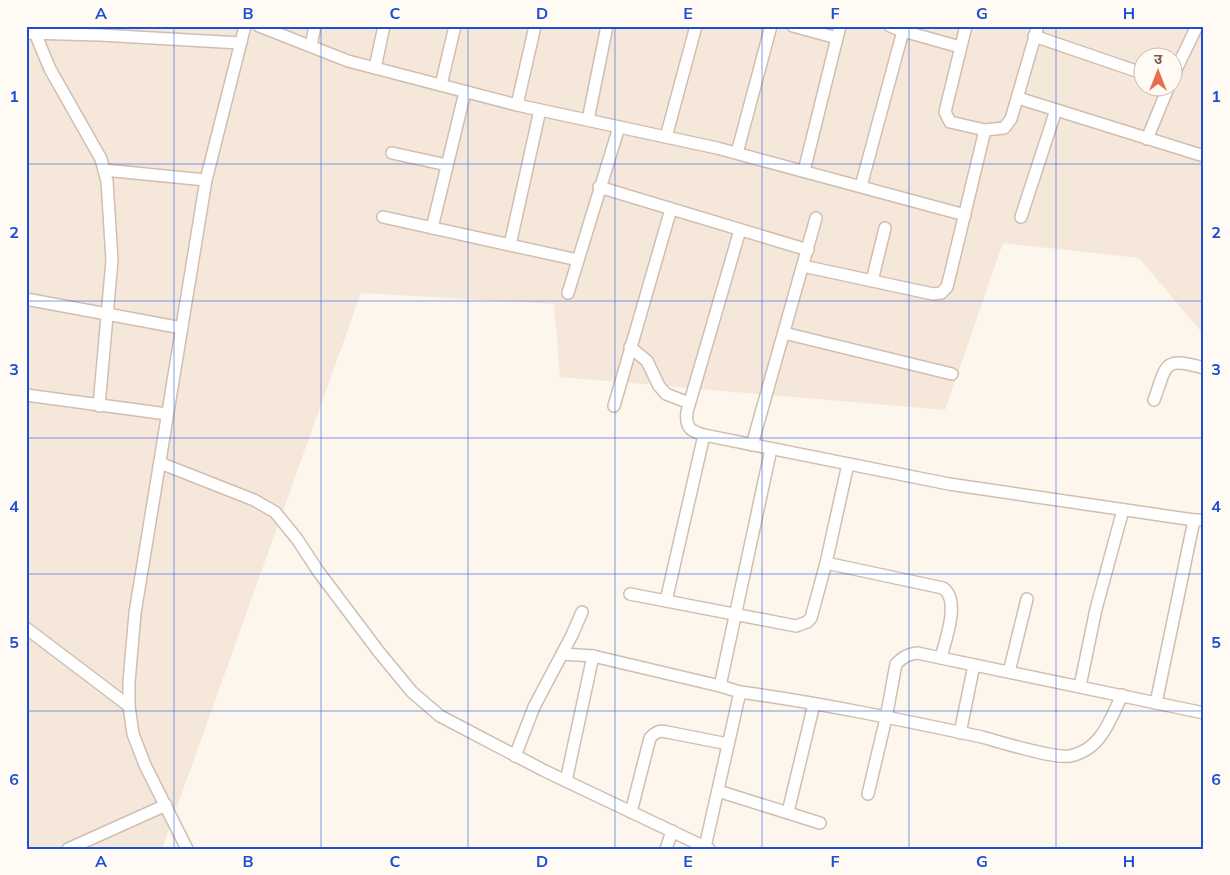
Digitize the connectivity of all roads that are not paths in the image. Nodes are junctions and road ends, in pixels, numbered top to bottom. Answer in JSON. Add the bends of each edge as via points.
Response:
{"nodes":[{"id":1,"x":174,"y":26,"type":"edge"},
{"id":2,"x":245,"y":26,"type":"edge"},
{"id":3,"x":259,"y":26,"type":"edge"},
{"id":4,"x":315,"y":26,"type":"edge"},
{"id":5,"x":384,"y":26,"type":"edge"},
{"id":6,"x":455,"y":26,"type":"edge"},
{"id":7,"x":534,"y":26,"type":"edge"},
{"id":8,"x":607,"y":26,"type":"edge"},
{"id":9,"x":696,"y":26,"type":"edge"},
{"id":10,"x":771,"y":26,"type":"edge"},
{"id":11,"x":793,"y":26,"type":"edge"},
{"id":12,"x":840,"y":26,"type":"edge"},
{"id":13,"x":890,"y":26,"type":"edge"},
{"id":14,"x":966,"y":26,"type":"edge"},
{"id":15,"x":1197,"y":26,"type":"edge"},
{"id":16,"x":903,"y":30,"type":"junction"},
{"id":17,"x":30,"y":31,"type":"edge"},
{"id":18,"x":1036,"y":31,"type":"edge"},
{"id":19,"x":837,"y":38,"type":"junction"},
{"id":20,"x":173,"y":39,"type":"junction"},
{"id":21,"x":240,"y":43,"type":"junction"},
{"id":22,"x":311,"y":46,"type":"junction"},
{"id":23,"x":960,"y":46,"type":"junction"},
{"id":24,"x":1182,"y":57,"type":"edge"},
{"id":25,"x":375,"y":68,"type":"junction"},
{"id":26,"x":1132,"y":68,"type":"edge"},
{"id":27,"x":441,"y":85,"type":"junction"},
{"id":28,"x":465,"y":92,"type":"junction"},
{"id":29,"x":1018,"y":98,"type":"junction"},
{"id":30,"x":1164,"y":98,"type":"edge"},
{"id":31,"x":517,"y":105,"type":"junction"},
{"id":32,"x":540,"y":110,"type":"junction"},
{"id":33,"x":1056,"y":110,"type":"junction"},
{"id":34,"x":588,"y":120,"type":"junction"},
{"id":35,"x":619,"y":126,"type":"junction"},
{"id":36,"x":986,"y":130,"type":"junction"},
{"id":37,"x":666,"y":137,"type":"junction"},
{"id":38,"x":1147,"y":139,"type":"junction"},
{"id":39,"x":392,"y":153,"type":"dead end"},
{"id":40,"x":737,"y":153,"type":"junction"},
{"id":41,"x":1204,"y":156,"type":"edge"},
{"id":42,"x":447,"y":165,"type":"junction"},
{"id":43,"x":104,"y":170,"type":"junction"},
{"id":44,"x":804,"y":171,"type":"junction"},
{"id":45,"x":206,"y":180,"type":"junction"},
{"id":46,"x":861,"y":186,"type":"junction"},
{"id":47,"x":599,"y":187,"type":"junction"},
{"id":48,"x":671,"y":209,"type":"junction"},
{"id":49,"x":965,"y":215,"type":"junction"},
{"id":50,"x":383,"y":217,"type":"dead end"},
{"id":51,"x":1021,"y":217,"type":"dead end"},
{"id":52,"x":816,"y":218,"type":"dead end"},
{"id":53,"x":432,"y":228,"type":"junction"},
{"id":54,"x":885,"y":228,"type":"dead end"},
{"id":55,"x":740,"y":230,"type":"junction"},
{"id":56,"x":510,"y":245,"type":"junction"},
{"id":57,"x":808,"y":250,"type":"junction"},
{"id":58,"x":578,"y":260,"type":"junction"},
{"id":59,"x":803,"y":266,"type":"junction"},
{"id":60,"x":872,"y":281,"type":"junction"},
{"id":61,"x":568,"y":293,"type":"dead end"},
{"id":62,"x":26,"y":299,"type":"edge"},
{"id":63,"x":108,"y":314,"type":"junction"},
{"id":64,"x":182,"y":328,"type":"junction"},
{"id":65,"x":784,"y":333,"type":"junction"},
{"id":66,"x":630,"y":347,"type":"junction"},
{"id":67,"x":1204,"y":368,"type":"edge"},
{"id":68,"x":952,"y":374,"type":"dead end"},
{"id":69,"x":26,"y":395,"type":"edge"},
{"id":70,"x":1154,"y":400,"type":"dead end"},
{"id":71,"x":690,"y":402,"type":"junction"},
{"id":72,"x":100,"y":406,"type":"junction"},
{"id":73,"x":614,"y":406,"type":"dead end"},
{"id":74,"x":167,"y":414,"type":"junction"},
{"id":75,"x":704,"y":435,"type":"junction"},
{"id":76,"x":752,"y":445,"type":"junction"},
{"id":77,"x":771,"y":449,"type":"junction"},
{"id":78,"x":160,"y":463,"type":"junction"},
{"id":79,"x":848,"y":464,"type":"junction"},
{"id":80,"x":1123,"y":510,"type":"junction"},
{"id":81,"x":1199,"y":520,"type":"edge"},
{"id":82,"x":826,"y":563,"type":"junction"},
{"id":83,"x":630,"y":594,"type":"dead end"},
{"id":84,"x":1026,"y":599,"type":"dead end"},
{"id":85,"x":666,"y":601,"type":"junction"},
{"id":86,"x":582,"y":612,"type":"dead end"},
{"id":87,"x":735,"y":615,"type":"junction"},
{"id":88,"x":26,"y":628,"type":"edge"},
{"id":89,"x":562,"y":654,"type":"junction"},
{"id":90,"x":593,"y":656,"type":"junction"},
{"id":91,"x":941,"y":658,"type":"junction"},
{"id":92,"x":974,"y":665,"type":"junction"},
{"id":93,"x":1009,"y":672,"type":"junction"},
{"id":94,"x":720,"y":686,"type":"junction"},
{"id":95,"x":1080,"y":686,"type":"junction"},
{"id":96,"x":740,"y":692,"type":"junction"},
{"id":97,"x":1122,"y":695,"type":"junction"},
{"id":98,"x":1156,"y":703,"type":"junction"},
{"id":99,"x":814,"y":704,"type":"junction"},
{"id":100,"x":129,"y":706,"type":"junction"},
{"id":101,"x":1204,"y":713,"type":"edge"},
{"id":102,"x":886,"y":718,"type":"junction"},
{"id":103,"x":960,"y":733,"type":"junction"},
{"id":104,"x":728,"y":744,"type":"junction"},
{"id":105,"x":515,"y":756,"type":"junction"},
{"id":106,"x":566,"y":781,"type":"junction"},
{"id":107,"x":718,"y":791,"type":"junction"},
{"id":108,"x":868,"y":794,"type":"dead end"},
{"id":109,"x":166,"y":805,"type":"junction"},
{"id":110,"x":631,"y":812,"type":"junction"},
{"id":111,"x":788,"y":812,"type":"junction"},
{"id":112,"x":820,"y":823,"type":"dead end"},
{"id":113,"x":672,"y":832,"type":"junction"},
{"id":114,"x":707,"y":848,"type":"edge"},
{"id":115,"x":68,"y":849,"type":"edge"},
{"id":116,"x":187,"y":849,"type":"edge"},
{"id":117,"x":666,"y":849,"type":"edge"}],
"edges":[{"from":1,"to":20,"type":"street"},
{"from":2,"to":21,"type":"street"},
{"from":3,"to":22,"type":"street"},
{"from":4,"to":22,"type":"street"},
{"from":5,"to":25,"type":"street"},
{"from":6,"to":27,"type":"street"},
{"from":7,"to":31,"type":"street"},
{"from":8,"to":34,"type":"street"},
{"from":9,"to":37,"type":"street"},
{"from":10,"to":40,"type":"street"},
{"from":11,"to":19,"type":"street"},
{"from":12,"to":19,"type":"street"},
{"from":13,"to":16,"type":"street"},
{"from":14,"to":23,"type":"street"},
{"from":15,"to":24,"type":"street"},
{"from":16,"to":23,"type":"street"},
{"from":16,"to":46,"type":"street"},
{"from":17,"to":20,"type":"street"},
{"from":17,"to":43,"type":"street","via":[[101,159]]},
{"from":18,"to":26,"type":"street"},
{"from":18,"to":29,"type":"street"},
{"from":19,"to":44,"type":"street"},
{"from":20,"to":21,"type":"street"},
{"from":21,"to":45,"type":"street"},
{"from":22,"to":25,"type":"street"},
{"from":23,"to":36,"type":"street","via":[[945,112],[950,122]]},
{"from":25,"to":27,"type":"street"},
{"from":27,"to":28,"type":"street"},
{"from":28,"to":31,"type":"street"},
{"from":28,"to":42,"type":"street"},
{"from":29,"to":33,"type":"street"},
{"from":29,"to":36,"type":"street","via":[[1011,119],[1004,128]]},
{"from":30,"to":38,"type":"street"},
{"from":31,"to":32,"type":"street"},
{"from":32,"to":34,"type":"street"},
{"from":32,"to":56,"type":"street"},
{"from":33,"to":38,"type":"street"},
{"from":33,"to":51,"type":"street"},
{"from":34,"to":35,"type":"street"},
{"from":35,"to":37,"type":"street"},
{"from":35,"to":47,"type":"street"},
{"from":36,"to":49,"type":"street"},
{"from":37,"to":40,"type":"street"},
{"from":38,"to":41,"type":"street"},
{"from":39,"to":42,"type":"street"},
{"from":40,"to":44,"type":"street"},
{"from":42,"to":53,"type":"street"},
{"from":43,"to":45,"type":"street"},
{"from":43,"to":63,"type":"street","via":[[112,260]]},
{"from":44,"to":46,"type":"street"},
{"from":45,"to":64,"type":"street"},
{"from":46,"to":49,"type":"street"},
{"from":47,"to":48,"type":"street"},
{"from":47,"to":58,"type":"street"},
{"from":48,"to":55,"type":"street"},
{"from":48,"to":66,"type":"street"},
{"from":49,"to":60,"type":"street","via":[[947,287],[941,293]]},
{"from":50,"to":53,"type":"street"},
{"from":52,"to":57,"type":"street"},
{"from":53,"to":56,"type":"street"},
{"from":54,"to":60,"type":"street"},
{"from":55,"to":57,"type":"street"},
{"from":55,"to":71,"type":"street"},
{"from":56,"to":58,"type":"street"},
{"from":57,"to":59,"type":"street"},
{"from":58,"to":61,"type":"street"},
{"from":59,"to":60,"type":"street"},
{"from":59,"to":65,"type":"street"},
{"from":62,"to":63,"type":"street"},
{"from":63,"to":64,"type":"street"},
{"from":63,"to":72,"type":"street"},
{"from":64,"to":74,"type":"street"},
{"from":65,"to":68,"type":"street"},
{"from":65,"to":76,"type":"street"},
{"from":66,"to":71,"type":"street","via":[[646,361],[666,394]]},
{"from":66,"to":73,"type":"street"},
{"from":67,"to":70,"type":"street","via":[[1178,362],[1170,364]]},
{"from":69,"to":72,"type":"street"},
{"from":71,"to":75,"type":"street","via":[[686,425]]},
{"from":72,"to":74,"type":"street"},
{"from":74,"to":78,"type":"street"},
{"from":75,"to":76,"type":"street"},
{"from":75,"to":85,"type":"street"},
{"from":76,"to":77,"type":"street"},
{"from":77,"to":79,"type":"street"},
{"from":77,"to":87,"type":"street"},
{"from":78,"to":100,"type":"street","via":[[135,613]]},
{"from":78,"to":105,"type":"street","via":[[254,500],[275,512],[412,692],[440,716]]},
{"from":79,"to":80,"type":"street","via":[[949,484]]},
{"from":79,"to":82,"type":"street"},
{"from":80,"to":81,"type":"street"},
{"from":80,"to":95,"type":"street","via":[[1096,609]]},
{"from":81,"to":98,"type":"street"},
{"from":82,"to":87,"type":"street","via":[[811,618],[807,622],[796,626]]},
{"from":82,"to":91,"type":"street","via":[[943,588],[948,592],[952,610]]},
{"from":83,"to":85,"type":"street"},
{"from":84,"to":93,"type":"street"},
{"from":85,"to":87,"type":"street"},
{"from":86,"to":89,"type":"street"},
{"from":87,"to":94,"type":"street"},
{"from":88,"to":100,"type":"street"},
{"from":89,"to":90,"type":"street"},
{"from":89,"to":105,"type":"street","via":[[534,707]]},
{"from":90,"to":94,"type":"street"},
{"from":90,"to":106,"type":"street"},
{"from":91,"to":92,"type":"street"},
{"from":91,"to":102,"type":"street","via":[[909,654],[896,664]]},
{"from":92,"to":93,"type":"street"},
{"from":92,"to":103,"type":"street"},
{"from":93,"to":95,"type":"street"},
{"from":94,"to":96,"type":"street"},
{"from":95,"to":97,"type":"street"},
{"from":96,"to":99,"type":"street"},
{"from":96,"to":104,"type":"street"},
{"from":97,"to":98,"type":"street"},
{"from":97,"to":103,"type":"street","via":[[1104,733],[1084,751],[1069,756]]},
{"from":98,"to":101,"type":"street"},
{"from":99,"to":102,"type":"street"},
{"from":99,"to":111,"type":"street"},
{"from":100,"to":109,"type":"street","via":[[133,734]]},
{"from":102,"to":103,"type":"street"},
{"from":102,"to":108,"type":"street"},
{"from":104,"to":107,"type":"street"},
{"from":104,"to":110,"type":"street","via":[[660,730],[654,734],[650,738]]},
{"from":105,"to":106,"type":"street"},
{"from":106,"to":110,"type":"street"},
{"from":107,"to":111,"type":"street"},
{"from":107,"to":114,"type":"street"},
{"from":109,"to":115,"type":"street"},
{"from":109,"to":116,"type":"street"},
{"from":110,"to":113,"type":"street"},
{"from":111,"to":112,"type":"street"},
{"from":113,"to":114,"type":"street"},
{"from":113,"to":117,"type":"street"}]}
